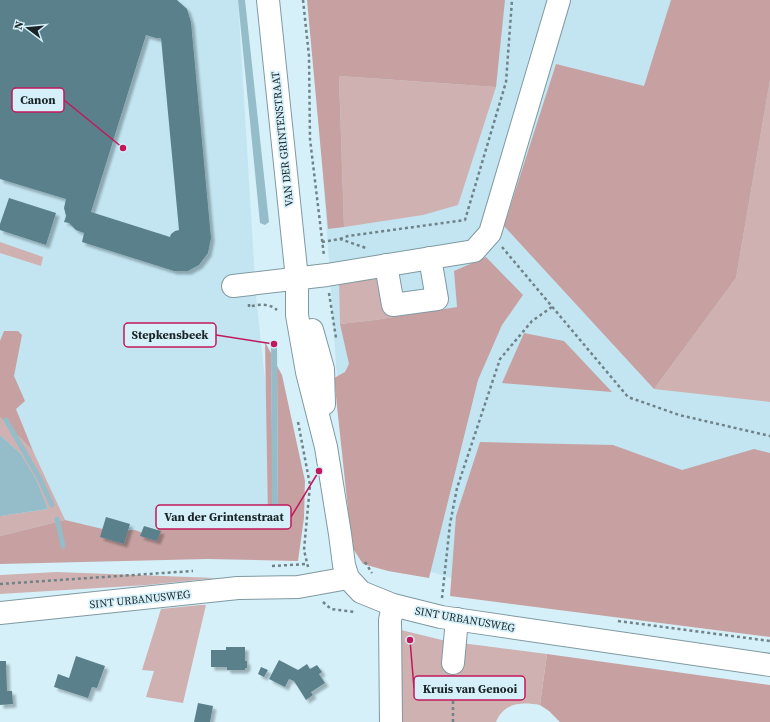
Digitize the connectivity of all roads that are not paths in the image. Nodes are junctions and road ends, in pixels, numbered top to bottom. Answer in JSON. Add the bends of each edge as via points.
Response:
{"nodes":[{"id":1,"x":268,"y":0,"type":"edge"},
{"id":2,"x":560,"y":0,"type":"edge"},
{"id":3,"x":430,"y":258,"type":"junction"},
{"id":4,"x":386,"y":265,"type":"junction"},
{"id":5,"x":297,"y":279,"type":"junction"},
{"id":6,"x":241,"y":285,"type":"road end"},
{"id":7,"x":348,"y":578,"type":"junction"},
{"id":8,"x":393,"y":605,"type":"junction"},
{"id":9,"x":0,"y":613,"type":"edge"},
{"id":10,"x":449,"y":618,"type":"junction"},
{"id":11,"x":453,"y":663,"type":"road end"},
{"id":12,"x":770,"y":665,"type":"edge"},
{"id":13,"x":391,"y":722,"type":"edge"}],
"edges":[{"from":1,"to":5,"type":"street","name":"VAN DER GRINTENSTRAAT"},
{"from":2,"to":3,"type":"street","via":[[490,233],[474,251]]},
{"from":3,"to":4,"type":"street"},
{"from":3,"to":4,"type":"street","via":[[437,299],[393,305]]},
{"from":4,"to":5,"type":"street"},
{"from":5,"to":6,"type":"street"},
{"from":5,"to":7,"type":"street","name":"VAN DER GRINTENSTRAAT","via":[[323,369],[326,447]]},
{"from":7,"to":8,"type":"street","name":"SINT URBANUSWEG","via":[[361,592]]},
{"from":7,"to":9,"type":"street","name":"SINT URBANUSWEG","via":[[298,587],[238,588]]},
{"from":8,"to":10,"type":"street","name":"SINT URBANUSWEG"},
{"from":8,"to":13,"type":"street","via":[[390,620]]},
{"from":10,"to":11,"type":"street"},
{"from":10,"to":12,"type":"street","name":"SINT URBANUSWEG"}]}
